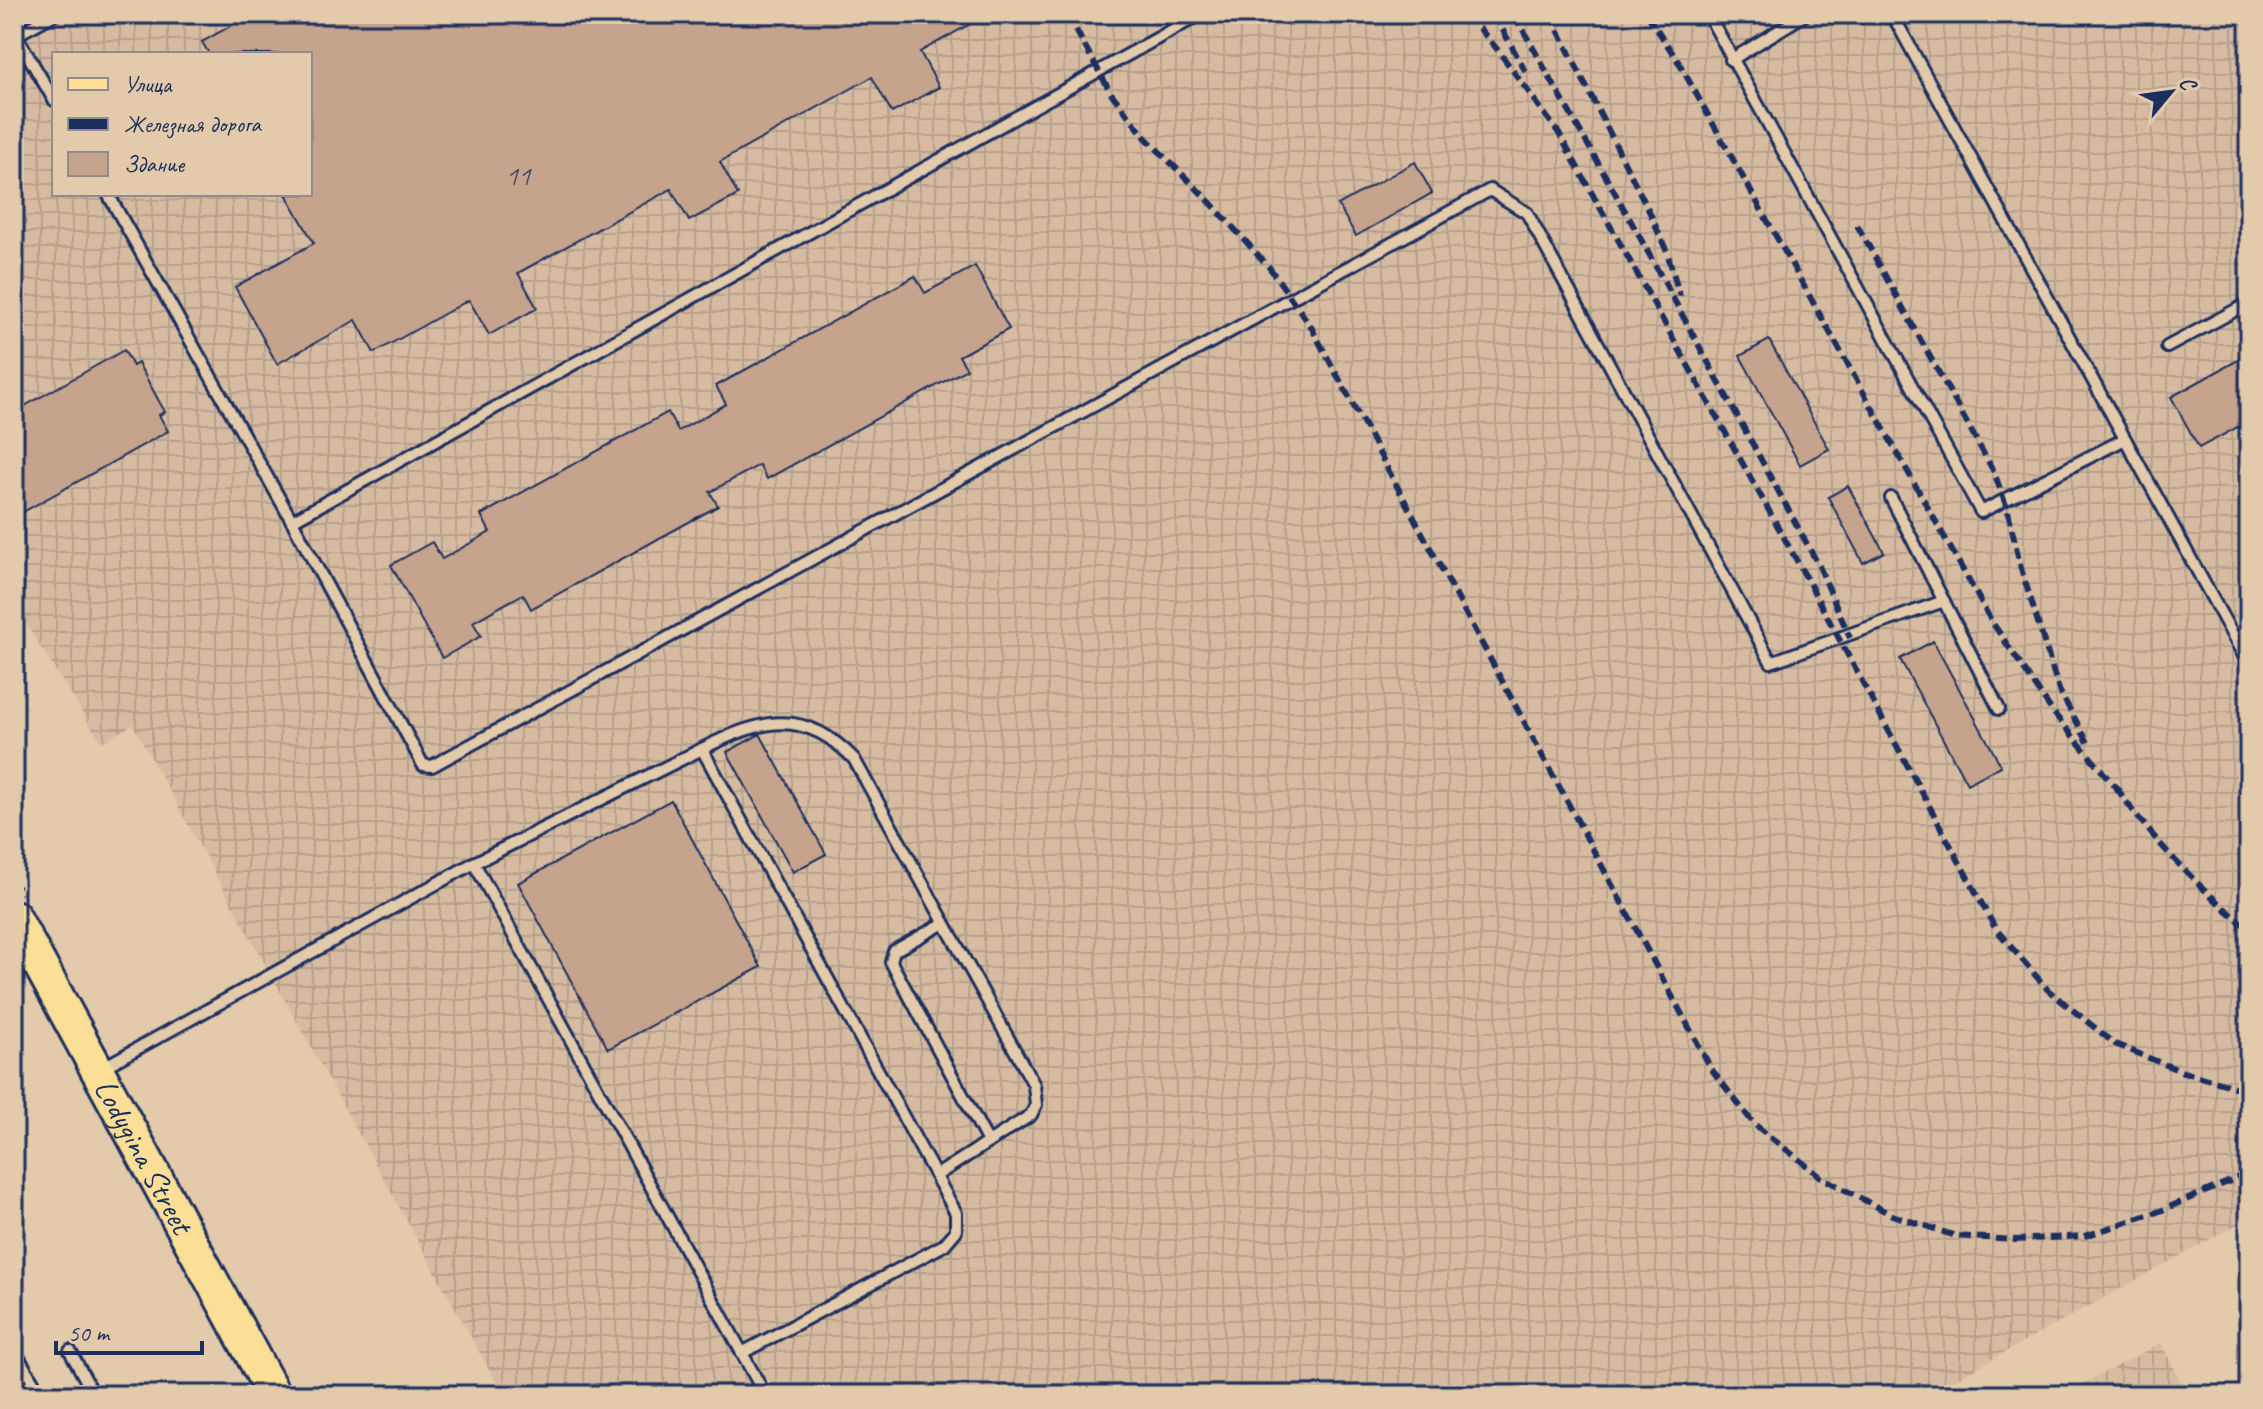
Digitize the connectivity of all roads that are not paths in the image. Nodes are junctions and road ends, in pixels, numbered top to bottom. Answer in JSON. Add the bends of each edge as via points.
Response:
{"nodes":[{"id":1,"x":55,"y":14,"type":"edge"},
{"id":2,"x":1201,"y":14,"type":"edge"},
{"id":3,"x":1708,"y":14,"type":"edge"},
{"id":4,"x":1806,"y":14,"type":"edge"},
{"id":5,"x":1892,"y":14,"type":"edge"},
{"id":6,"x":15,"y":36,"type":"edge"},
{"id":7,"x":1731,"y":60,"type":"junction"},
{"id":8,"x":52,"y":97,"type":"edge"},
{"id":9,"x":109,"y":196,"type":"edge"},
{"id":10,"x":2249,"y":303,"type":"edge"},
{"id":11,"x":2167,"y":347,"type":"dead end"},
{"id":12,"x":2125,"y":439,"type":"junction"},
{"id":13,"x":1891,"y":498,"type":"dead end"},
{"id":14,"x":292,"y":521,"type":"junction"},
{"id":15,"x":1944,"y":601,"type":"junction"},
{"id":16,"x":2249,"y":665,"type":"edge"},
{"id":17,"x":1999,"y":709,"type":"dead end"},
{"id":18,"x":702,"y":749,"type":"junction"},
{"id":19,"x":474,"y":863,"type":"junction"},
{"id":20,"x":14,"y":917,"type":"edge"},
{"id":21,"x":944,"y":923,"type":"junction"},
{"id":22,"x":97,"y":1071,"type":"junction"},
{"id":23,"x":988,"y":1142,"type":"junction"},
{"id":24,"x":937,"y":1175,"type":"junction"},
{"id":25,"x":14,"y":1350,"type":"edge"},
{"id":26,"x":70,"y":1351,"type":"dead end"},
{"id":27,"x":742,"y":1353,"type":"junction"},
{"id":28,"x":41,"y":1395,"type":"edge"},
{"id":29,"x":94,"y":1395,"type":"edge"},
{"id":30,"x":274,"y":1395,"type":"edge"},
{"id":31,"x":765,"y":1395,"type":"edge"}],
"edges":[{"from":1,"to":6,"type":"lane"},
{"from":2,"to":14,"type":"lane"},
{"from":3,"to":7,"type":"lane"},
{"from":4,"to":7,"type":"lane"},
{"from":5,"to":12,"type":"lane"},
{"from":6,"to":8,"type":"lane"},
{"from":7,"to":12,"type":"lane","via":[[1981,512]]},
{"from":9,"to":14,"type":"lane"},
{"from":10,"to":11,"type":"lane"},
{"from":12,"to":16,"type":"lane"},
{"from":13,"to":15,"type":"lane"},
{"from":14,"to":15,"type":"lane","via":[[423,765],[432,766],[1490,190],[1527,213],[1771,662]]},
{"from":15,"to":17,"type":"lane"},
{"from":18,"to":19,"type":"lane"},
{"from":18,"to":21,"type":"lane","via":[[766,723],[804,725],[836,740],[854,759]]},
{"from":18,"to":24,"type":"lane"},
{"from":19,"to":22,"type":"lane"},
{"from":19,"to":27,"type":"lane"},
{"from":20,"to":22,"type":"main road","name":"Lodygina Street"},
{"from":21,"to":23,"type":"lane","via":[[1034,1085],[1031,1115]]},
{"from":21,"to":23,"type":"lane","via":[[894,951],[891,962]]},
{"from":22,"to":30,"type":"main road","name":"Lodygina Street"},
{"from":23,"to":24,"type":"lane"},
{"from":24,"to":27,"type":"lane","via":[[956,1213],[956,1231],[944,1245]]},
{"from":25,"to":28,"type":"lane"},
{"from":26,"to":29,"type":"lane"},
{"from":27,"to":31,"type":"lane"}]}
